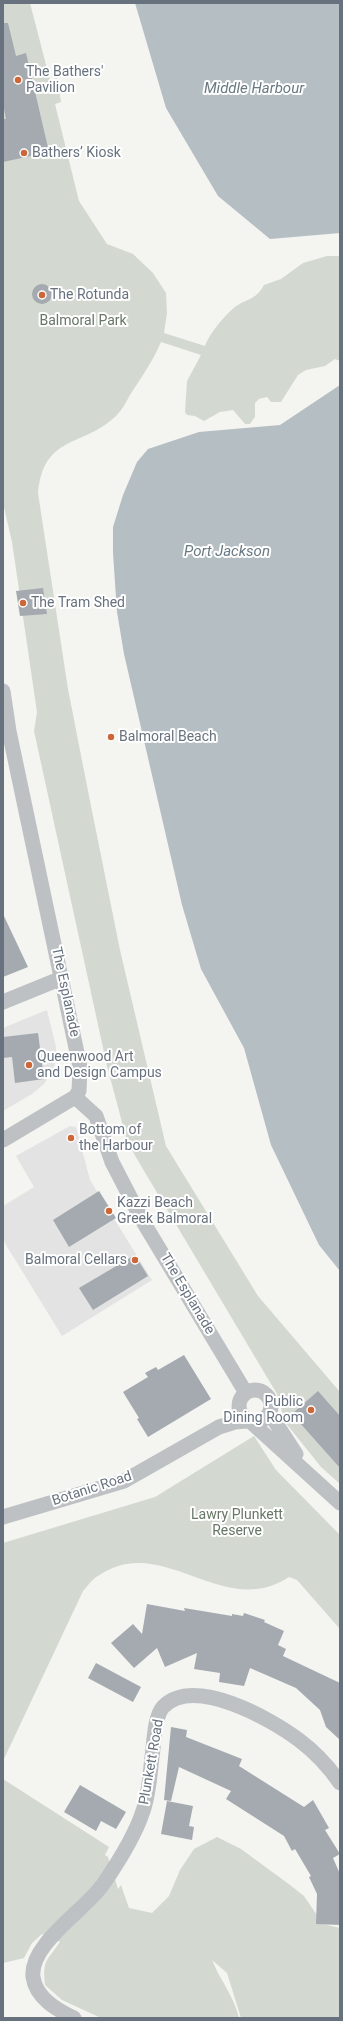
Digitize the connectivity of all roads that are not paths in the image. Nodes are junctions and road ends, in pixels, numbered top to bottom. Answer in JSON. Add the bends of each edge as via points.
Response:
{"nodes":[{"id":1,"x":3,"y":690,"type":"edge"},
{"id":2,"x":6,"y":732,"type":"edge"},
{"id":3,"x":62,"y":978,"type":"junction"},
{"id":4,"x":3,"y":1002,"type":"edge"},
{"id":5,"x":75,"y":1097,"type":"junction"},
{"id":6,"x":3,"y":1140,"type":"edge"},
{"id":7,"x":246,"y":1393,"type":"junction"},
{"id":8,"x":238,"y":1407,"type":"junction"},
{"id":9,"x":270,"y":1414,"type":"junction"},
{"id":10,"x":249,"y":1422,"type":"junction"},
{"id":11,"x":220,"y":1427,"type":"junction"},
{"id":12,"x":307,"y":1472,"type":"junction"},
{"id":13,"x":340,"y":1504,"type":"edge"},
{"id":14,"x":3,"y":1517,"type":"edge"},
{"id":15,"x":340,"y":1783,"type":"edge"},
{"id":16,"x":74,"y":2018,"type":"edge"}],
"edges":[{"from":1,"to":2,"type":"street","name":"The Esplanade"},
{"from":2,"to":3,"type":"street","name":"The Esplanade"},
{"from":3,"to":4,"type":"street"},
{"from":3,"to":5,"type":"street","name":"The Esplanade","via":[[79,1059],[79,1082]]},
{"from":5,"to":6,"type":"street"},
{"from":5,"to":7,"type":"street","name":"The Esplanade","via":[[96,1116],[112,1162],[142,1220]]},
{"from":7,"to":8,"type":"street"},
{"from":7,"to":9,"type":"street","via":[[256,1390],[266,1394],[271,1404]]},
{"from":8,"to":10,"type":"street","via":[[239,1412]]},
{"from":8,"to":11,"type":"street","name":"Botanic Road"},
{"from":9,"to":10,"type":"street","via":[[262,1421]]},
{"from":9,"to":12,"type":"street"},
{"from":10,"to":11,"type":"street","name":"Botanic Road","via":[[235,1422]]},
{"from":10,"to":12,"type":"street"},
{"from":11,"to":14,"type":"street","name":"Botanic Road","via":[[124,1481]]},
{"from":12,"to":13,"type":"street"},
{"from":15,"to":16,"type":"street","name":"Plunkett Road","via":[[328,1766],[299,1740],[262,1716],[231,1703],[200,1695],[178,1698],[163,1708],[155,1727],[143,1810],[129,1842],[91,1900],[47,1941],[37,1956],[33,1976],[42,1998]]}]}
